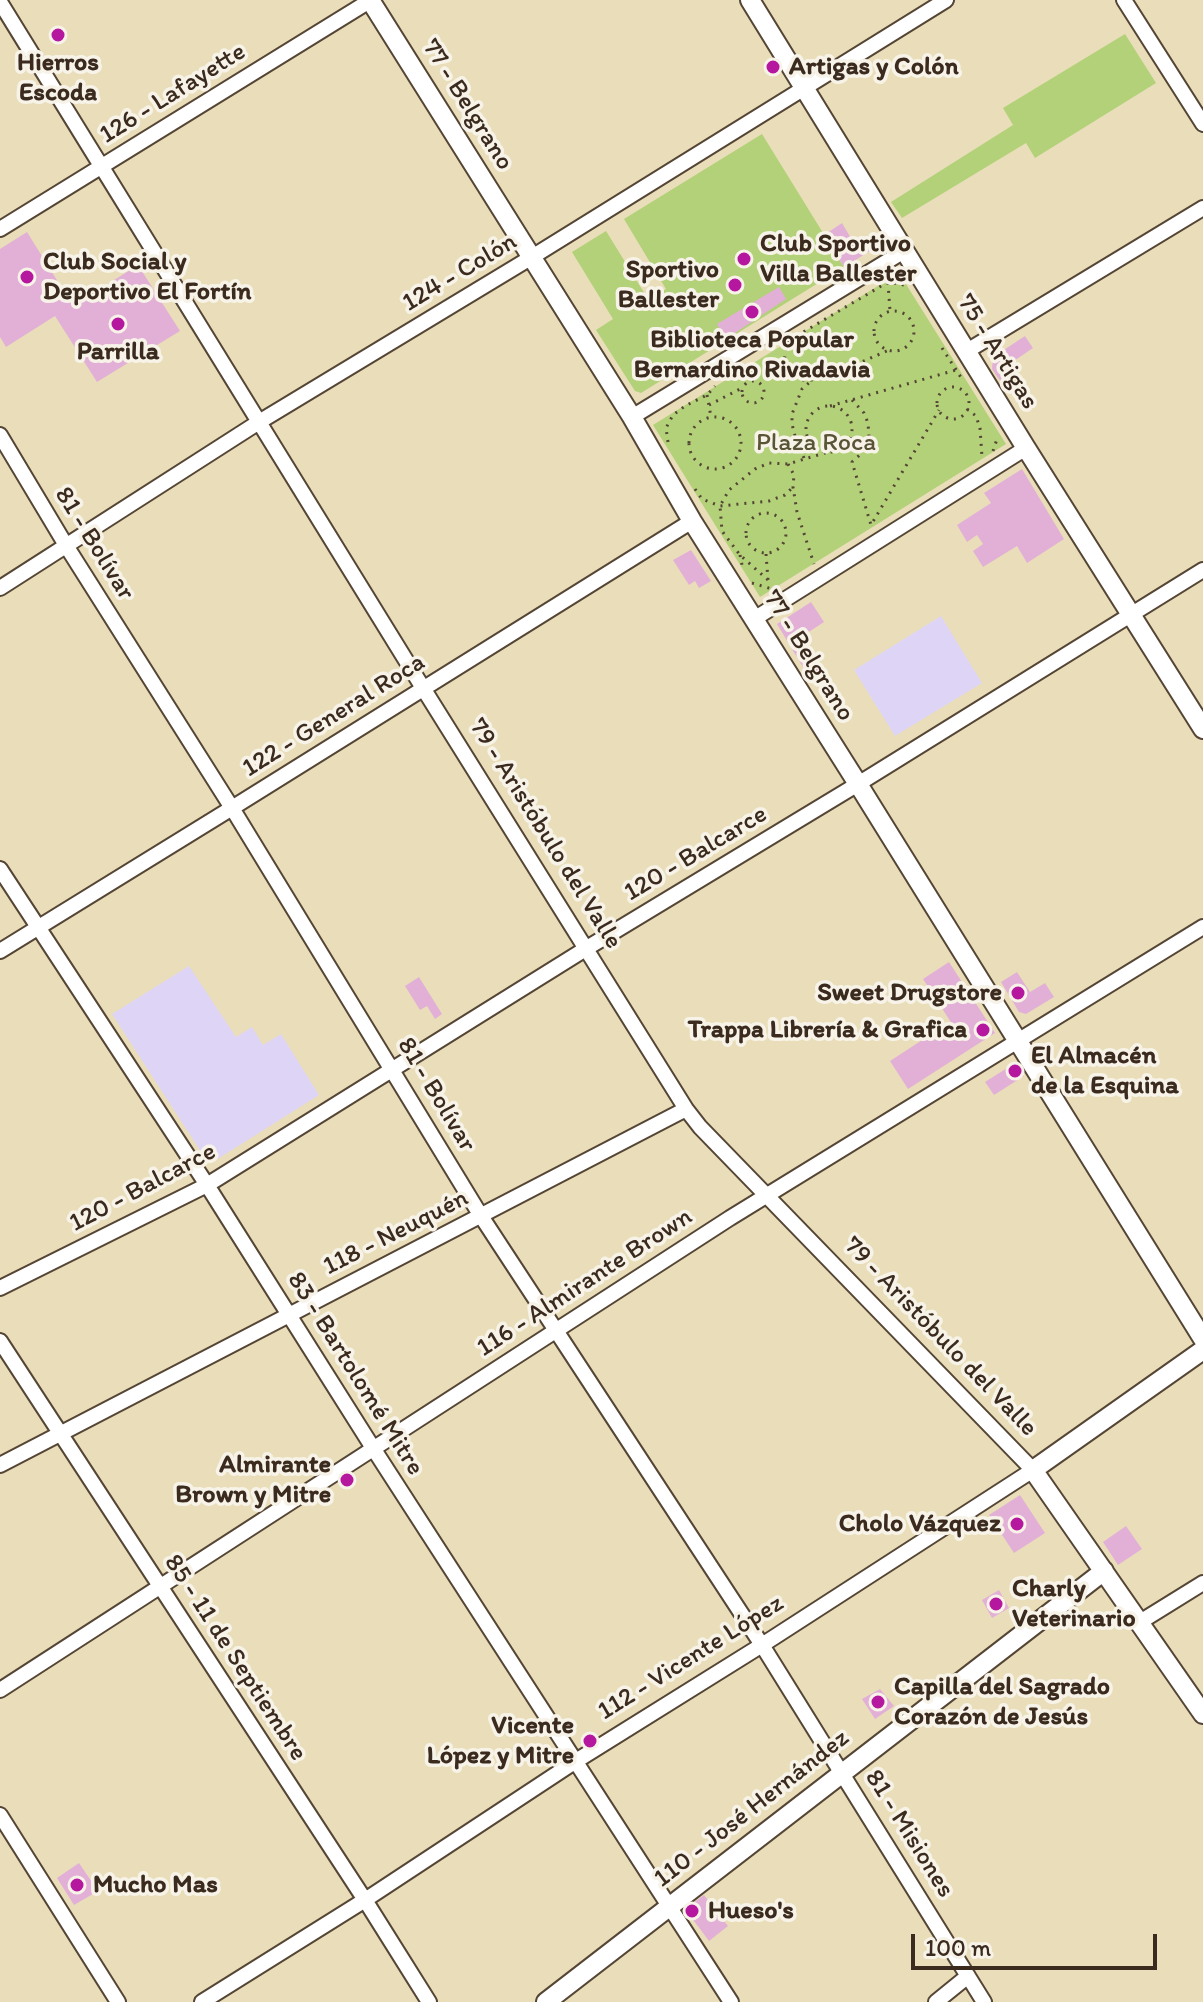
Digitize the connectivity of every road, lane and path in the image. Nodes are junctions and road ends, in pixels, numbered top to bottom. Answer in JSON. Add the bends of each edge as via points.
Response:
{"nodes":[{"id":1,"x":370,"y":0,"type":"edge"},
{"id":2,"x":750,"y":0,"type":"edge"},
{"id":3,"x":946,"y":0,"type":"edge"},
{"id":4,"x":1124,"y":0,"type":"edge"},
{"id":5,"x":0,"y":2,"type":"edge"},
{"id":6,"x":805,"y":89,"type":"junction"},
{"id":7,"x":1203,"y":124,"type":"edge"},
{"id":8,"x":101,"y":166,"type":"junction"},
{"id":9,"x":1203,"y":208,"type":"edge"},
{"id":10,"x":0,"y":229,"type":"edge"},
{"id":11,"x":904,"y":251,"type":"junction"},
{"id":12,"x":532,"y":257,"type":"junction"},
{"id":13,"x":888,"y":282,"type":"junction"},
{"id":14,"x":912,"y":297,"type":"dead end"},
{"id":15,"x":890,"y":311,"type":"junction"},
{"id":16,"x":789,"y":341,"type":"junction"},
{"id":17,"x":941,"y":346,"type":"dead end"},
{"id":18,"x":777,"y":348,"type":"dead end"},
{"id":19,"x":889,"y":350,"type":"junction"},
{"id":20,"x":967,"y":351,"type":"junction"},
{"id":21,"x":956,"y":370,"type":"junction"},
{"id":22,"x":735,"y":373,"type":"dead end"},
{"id":23,"x":812,"y":380,"type":"junction"},
{"id":24,"x":749,"y":383,"type":"junction"},
{"id":25,"x":716,"y":384,"type":"dead end"},
{"id":26,"x":744,"y":387,"type":"junction"},
{"id":27,"x":707,"y":395,"type":"junction"},
{"id":28,"x":973,"y":397,"type":"dead end"},
{"id":29,"x":852,"y":400,"type":"junction"},
{"id":30,"x":709,"y":405,"type":"junction"},
{"id":31,"x":826,"y":407,"type":"junction"},
{"id":32,"x":967,"y":409,"type":"junction"},
{"id":33,"x":939,"y":410,"type":"junction"},
{"id":34,"x":632,"y":417,"type":"junction"},
{"id":35,"x":711,"y":417,"type":"junction"},
{"id":36,"x":259,"y":422,"type":"junction"},
{"id":37,"x":0,"y":435,"type":"edge"},
{"id":38,"x":998,"y":437,"type":"dead end"},
{"id":39,"x":1026,"y":448,"type":"junction"},
{"id":40,"x":669,"y":452,"type":"dead end"},
{"id":41,"x":828,"y":452,"type":"junction"},
{"id":42,"x":804,"y":458,"type":"junction"},
{"id":43,"x":989,"y":460,"type":"dead end"},
{"id":44,"x":983,"y":463,"type":"dead end"},
{"id":45,"x":788,"y":464,"type":"junction"},
{"id":46,"x":793,"y":487,"type":"junction"},
{"id":47,"x":695,"y":489,"type":"dead end"},
{"id":48,"x":720,"y":506,"type":"junction"},
{"id":49,"x":692,"y":521,"type":"junction"},
{"id":50,"x":67,"y":547,"type":"junction"},
{"id":51,"x":766,"y":554,"type":"junction"},
{"id":52,"x":740,"y":555,"type":"junction"},
{"id":53,"x":742,"y":568,"type":"dead end"},
{"id":54,"x":815,"y":568,"type":"dead end"},
{"id":55,"x":1203,"y":570,"type":"edge"},
{"id":56,"x":744,"y":580,"type":"dead end"},
{"id":57,"x":0,"y":588,"type":"edge"},
{"id":58,"x":777,"y":590,"type":"dead end"},
{"id":59,"x":1132,"y":613,"type":"junction"},
{"id":60,"x":754,"y":619,"type":"junction"},
{"id":61,"x":423,"y":688,"type":"junction"},
{"id":62,"x":1203,"y":729,"type":"edge"},
{"id":63,"x":858,"y":784,"type":"junction"},
{"id":64,"x":232,"y":808,"type":"junction"},
{"id":65,"x":0,"y":869,"type":"edge"},
{"id":66,"x":1203,"y":927,"type":"edge"},
{"id":67,"x":38,"y":928,"type":"junction"},
{"id":68,"x":587,"y":948,"type":"junction"},
{"id":69,"x":0,"y":951,"type":"edge"},
{"id":70,"x":1017,"y":1041,"type":"junction"},
{"id":71,"x":393,"y":1069,"type":"junction"},
{"id":72,"x":686,"y":1109,"type":"junction"},
{"id":73,"x":207,"y":1185,"type":"junction"},
{"id":74,"x":767,"y":1197,"type":"junction"},
{"id":75,"x":481,"y":1216,"type":"junction"},
{"id":76,"x":0,"y":1288,"type":"edge"},
{"id":77,"x":289,"y":1315,"type":"junction"},
{"id":78,"x":556,"y":1329,"type":"junction"},
{"id":79,"x":1203,"y":1339,"type":"edge"},
{"id":80,"x":0,"y":1341,"type":"edge"},
{"id":81,"x":1203,"y":1350,"type":"edge"},
{"id":82,"x":61,"y":1433,"type":"junction"},
{"id":83,"x":373,"y":1448,"type":"junction"},
{"id":84,"x":0,"y":1465,"type":"edge"},
{"id":85,"x":1033,"y":1470,"type":"junction"},
{"id":86,"x":1104,"y":1571,"type":"junction"},
{"id":87,"x":1203,"y":1583,"type":"edge"},
{"id":88,"x":158,"y":1586,"type":"junction"},
{"id":89,"x":1140,"y":1622,"type":"junction"},
{"id":90,"x":762,"y":1645,"type":"junction"},
{"id":91,"x":0,"y":1690,"type":"edge"},
{"id":92,"x":1203,"y":1714,"type":"edge"},
{"id":93,"x":576,"y":1761,"type":"junction"},
{"id":94,"x":843,"y":1772,"type":"junction"},
{"id":95,"x":0,"y":1815,"type":"edge"},
{"id":96,"x":365,"y":1900,"type":"junction"},
{"id":97,"x":669,"y":1906,"type":"junction"},
{"id":98,"x":968,"y":1976,"type":"junction"},
{"id":99,"x":118,"y":2002,"type":"edge"},
{"id":100,"x":202,"y":2002,"type":"edge"},
{"id":101,"x":429,"y":2002,"type":"edge"},
{"id":102,"x":546,"y":2002,"type":"edge"},
{"id":103,"x":731,"y":2002,"type":"edge"},
{"id":104,"x":936,"y":2002,"type":"edge"},
{"id":105,"x":984,"y":2002,"type":"edge"}],
"edges":[{"from":1,"to":8,"type":"street","name":"126 - Lafayette"},
{"from":1,"to":12,"type":"street","name":"77 - Belgrano"},
{"from":2,"to":6,"type":"street","name":"75 - Artigas"},
{"from":3,"to":6,"type":"street","name":"124 - Colón"},
{"from":4,"to":7,"type":"street"},
{"from":5,"to":8,"type":"street","name":"79 - Aristóbulo del Valle"},
{"from":6,"to":11,"type":"street","name":"75 - Artigas"},
{"from":6,"to":12,"type":"street","name":"124 - Colón"},
{"from":8,"to":10,"type":"street","name":"126 - Lafayette"},
{"from":8,"to":36,"type":"street","name":"79 - Aristóbulo del Valle"},
{"from":9,"to":20,"type":"street"},
{"from":11,"to":20,"type":"street","name":"75 - Artigas"},
{"from":11,"to":34,"type":"street"},
{"from":12,"to":34,"type":"street","name":"77 - Belgrano"},
{"from":12,"to":36,"type":"street","name":"124 - Colón"},
{"from":13,"to":14,"type":"path","via":[[904,285]]},
{"from":13,"to":15,"type":"path"},
{"from":13,"to":16,"type":"path"},
{"from":15,"to":19,"type":"path","via":[[879,317],[874,330]]},
{"from":15,"to":19,"type":"path","via":[[909,316],[914,335],[902,350]]},
{"from":16,"to":18,"type":"path"},
{"from":16,"to":23,"type":"path","via":[[784,360],[790,373]]},
{"from":17,"to":21,"type":"path"},
{"from":19,"to":23,"type":"path"},
{"from":20,"to":39,"type":"street","name":"75 - Artigas"},
{"from":21,"to":28,"type":"path"},
{"from":21,"to":29,"type":"path"},
{"from":22,"to":24,"type":"path","via":[[744,368]]},
{"from":23,"to":42,"type":"path","via":[[802,389],[792,414]]},
{"from":24,"to":26,"type":"path"},
{"from":24,"to":26,"type":"path","via":[[764,389],[759,402],[746,400]]},
{"from":25,"to":27,"type":"path"},
{"from":26,"to":30,"type":"path"},
{"from":27,"to":30,"type":"path"},
{"from":27,"to":40,"type":"path","via":[[673,415],[666,428]]},
{"from":29,"to":31,"type":"path"},
{"from":29,"to":33,"type":"path","via":[[868,423],[864,451],[852,462],[871,525]]},
{"from":30,"to":35,"type":"path"},
{"from":31,"to":41,"type":"path","via":[[813,413],[807,434]]},
{"from":31,"to":41,"type":"path","via":[[847,415],[852,429],[848,443]]},
{"from":32,"to":33,"type":"path","via":[[950,419]]},
{"from":32,"to":33,"type":"path","via":[[966,394],[952,388],[939,395]]},
{"from":32,"to":44,"type":"path","via":[[980,428]]},
{"from":34,"to":49,"type":"street","name":"77 - Belgrano"},
{"from":35,"to":35,"type":"path","via":[[696,425],[690,448],[704,467],[720,469],[736,460],[742,443],[728,420]]},
{"from":36,"to":50,"type":"street","name":"124 - Colón"},
{"from":36,"to":61,"type":"street","name":"79 - Aristóbulo del Valle"},
{"from":37,"to":50,"type":"street","name":"81 - Bolívar"},
{"from":38,"to":43,"type":"path"},
{"from":39,"to":59,"type":"street","name":"75 - Artigas"},
{"from":39,"to":60,"type":"street"},
{"from":41,"to":42,"type":"path"},
{"from":42,"to":45,"type":"path"},
{"from":45,"to":46,"type":"path"},
{"from":45,"to":48,"type":"path","via":[[755,469],[729,490]]},
{"from":46,"to":48,"type":"path","via":[[769,501]]},
{"from":46,"to":54,"type":"path"},
{"from":47,"to":48,"type":"path","via":[[702,499]]},
{"from":48,"to":52,"type":"path","via":[[722,531]]},
{"from":49,"to":60,"type":"street","name":"77 - Belgrano"},
{"from":49,"to":61,"type":"street","name":"122 - General Roca"},
{"from":50,"to":57,"type":"street","name":"124 - Colón"},
{"from":50,"to":64,"type":"street","name":"81 - Bolívar"},
{"from":51,"to":51,"type":"path","via":[[784,543],[786,530],[773,514],[760,513],[746,527],[746,539]]},
{"from":51,"to":52,"type":"path","via":[[768,580]]},
{"from":52,"to":53,"type":"path"},
{"from":55,"to":59,"type":"street","name":"120 - Balcarce"},
{"from":56,"to":58,"type":"path"},
{"from":59,"to":62,"type":"street","name":"75 - Artigas"},
{"from":59,"to":63,"type":"street","name":"120 - Balcarce"},
{"from":60,"to":63,"type":"street","name":"77 - Belgrano"},
{"from":61,"to":64,"type":"street","name":"122 - General Roca"},
{"from":61,"to":68,"type":"street","name":"79 - Aristóbulo del Valle"},
{"from":63,"to":68,"type":"street","name":"120 - Balcarce"},
{"from":63,"to":70,"type":"street","name":"77 - Belgrano"},
{"from":64,"to":67,"type":"street","name":"122 - General Roca"},
{"from":64,"to":71,"type":"street","name":"81 - Bolívar"},
{"from":65,"to":67,"type":"street","name":"83 - Bartolomé Mitre"},
{"from":66,"to":70,"type":"street","name":"116 - Almirante Brown"},
{"from":67,"to":69,"type":"street","name":"122 - General Roca"},
{"from":67,"to":73,"type":"street","name":"83 - Bartolomé Mitre"},
{"from":68,"to":71,"type":"street","name":"120 - Balcarce"},
{"from":68,"to":72,"type":"street","name":"79 - Aristóbulo del Valle"},
{"from":70,"to":74,"type":"street","name":"116 - Almirante Brown"},
{"from":70,"to":79,"type":"street","name":"77 - Belgrano"},
{"from":71,"to":73,"type":"street","name":"120 - Balcarce"},
{"from":71,"to":75,"type":"street","name":"81 - Bolívar"},
{"from":72,"to":74,"type":"street","name":"79 - Aristóbulo del Valle"},
{"from":72,"to":75,"type":"street","name":"118 - Neuquén"},
{"from":73,"to":76,"type":"street","name":"120 - Balcarce"},
{"from":73,"to":77,"type":"street","name":"83 - Bartolomé Mitre"},
{"from":74,"to":78,"type":"street","name":"116 - Almirante Brown"},
{"from":74,"to":85,"type":"street","name":"79 - Aristóbulo del Valle"},
{"from":75,"to":77,"type":"street","name":"118 - Neuquén"},
{"from":75,"to":78,"type":"street","name":"81 - Bolívar"},
{"from":77,"to":82,"type":"street","name":"118 - Neuquén"},
{"from":77,"to":83,"type":"street","name":"83 - Bartolomé Mitre"},
{"from":78,"to":83,"type":"street","name":"116 - Almirante Brown"},
{"from":78,"to":90,"type":"street","name":"81 - Bolívar"},
{"from":80,"to":82,"type":"street","name":"85 - 11 de Septiembre"},
{"from":81,"to":85,"type":"street","name":"112 - Vicente López"},
{"from":82,"to":84,"type":"street","name":"118 - Neuquén"},
{"from":82,"to":88,"type":"street","name":"85 - 11 de Septiembre"},
{"from":83,"to":88,"type":"street","name":"116 - Almirante Brown"},
{"from":83,"to":93,"type":"street","name":"83 - Bartolomé Mitre"},
{"from":85,"to":86,"type":"street","name":"79 - Aristóbulo del Valle"},
{"from":85,"to":90,"type":"street","name":"112 - Vicente López"},
{"from":86,"to":89,"type":"street","name":"79 - Aristóbulo del Valle"},
{"from":86,"to":94,"type":"street","name":"110 - José Hernández"},
{"from":87,"to":89,"type":"street"},
{"from":88,"to":91,"type":"street","name":"116 - Almirante Brown"},
{"from":88,"to":96,"type":"street","name":"85 - 11 de Septiembre"},
{"from":89,"to":92,"type":"street","name":"79 - Aristóbulo del Valle"},
{"from":90,"to":93,"type":"street","name":"112 - Vicente López"},
{"from":90,"to":94,"type":"street","name":"81 - Bolívar"},
{"from":93,"to":96,"type":"street","name":"112 - Vicente López"},
{"from":93,"to":97,"type":"street","name":"83 - Bartolomé Mitre"},
{"from":94,"to":97,"type":"street","name":"110 - José Hernández"},
{"from":94,"to":98,"type":"street","name":"81 - Misiones"},
{"from":95,"to":99,"type":"street"},
{"from":96,"to":100,"type":"street","name":"112 - Vicente López"},
{"from":96,"to":101,"type":"street","name":"85 - 11 de Septiembre"},
{"from":97,"to":102,"type":"street","name":"110 - José Hernández"},
{"from":97,"to":103,"type":"street","name":"83 - Bartolomé Mitre"},
{"from":98,"to":104,"type":"street"},
{"from":98,"to":105,"type":"street","name":"81 - Misiones"}]}
